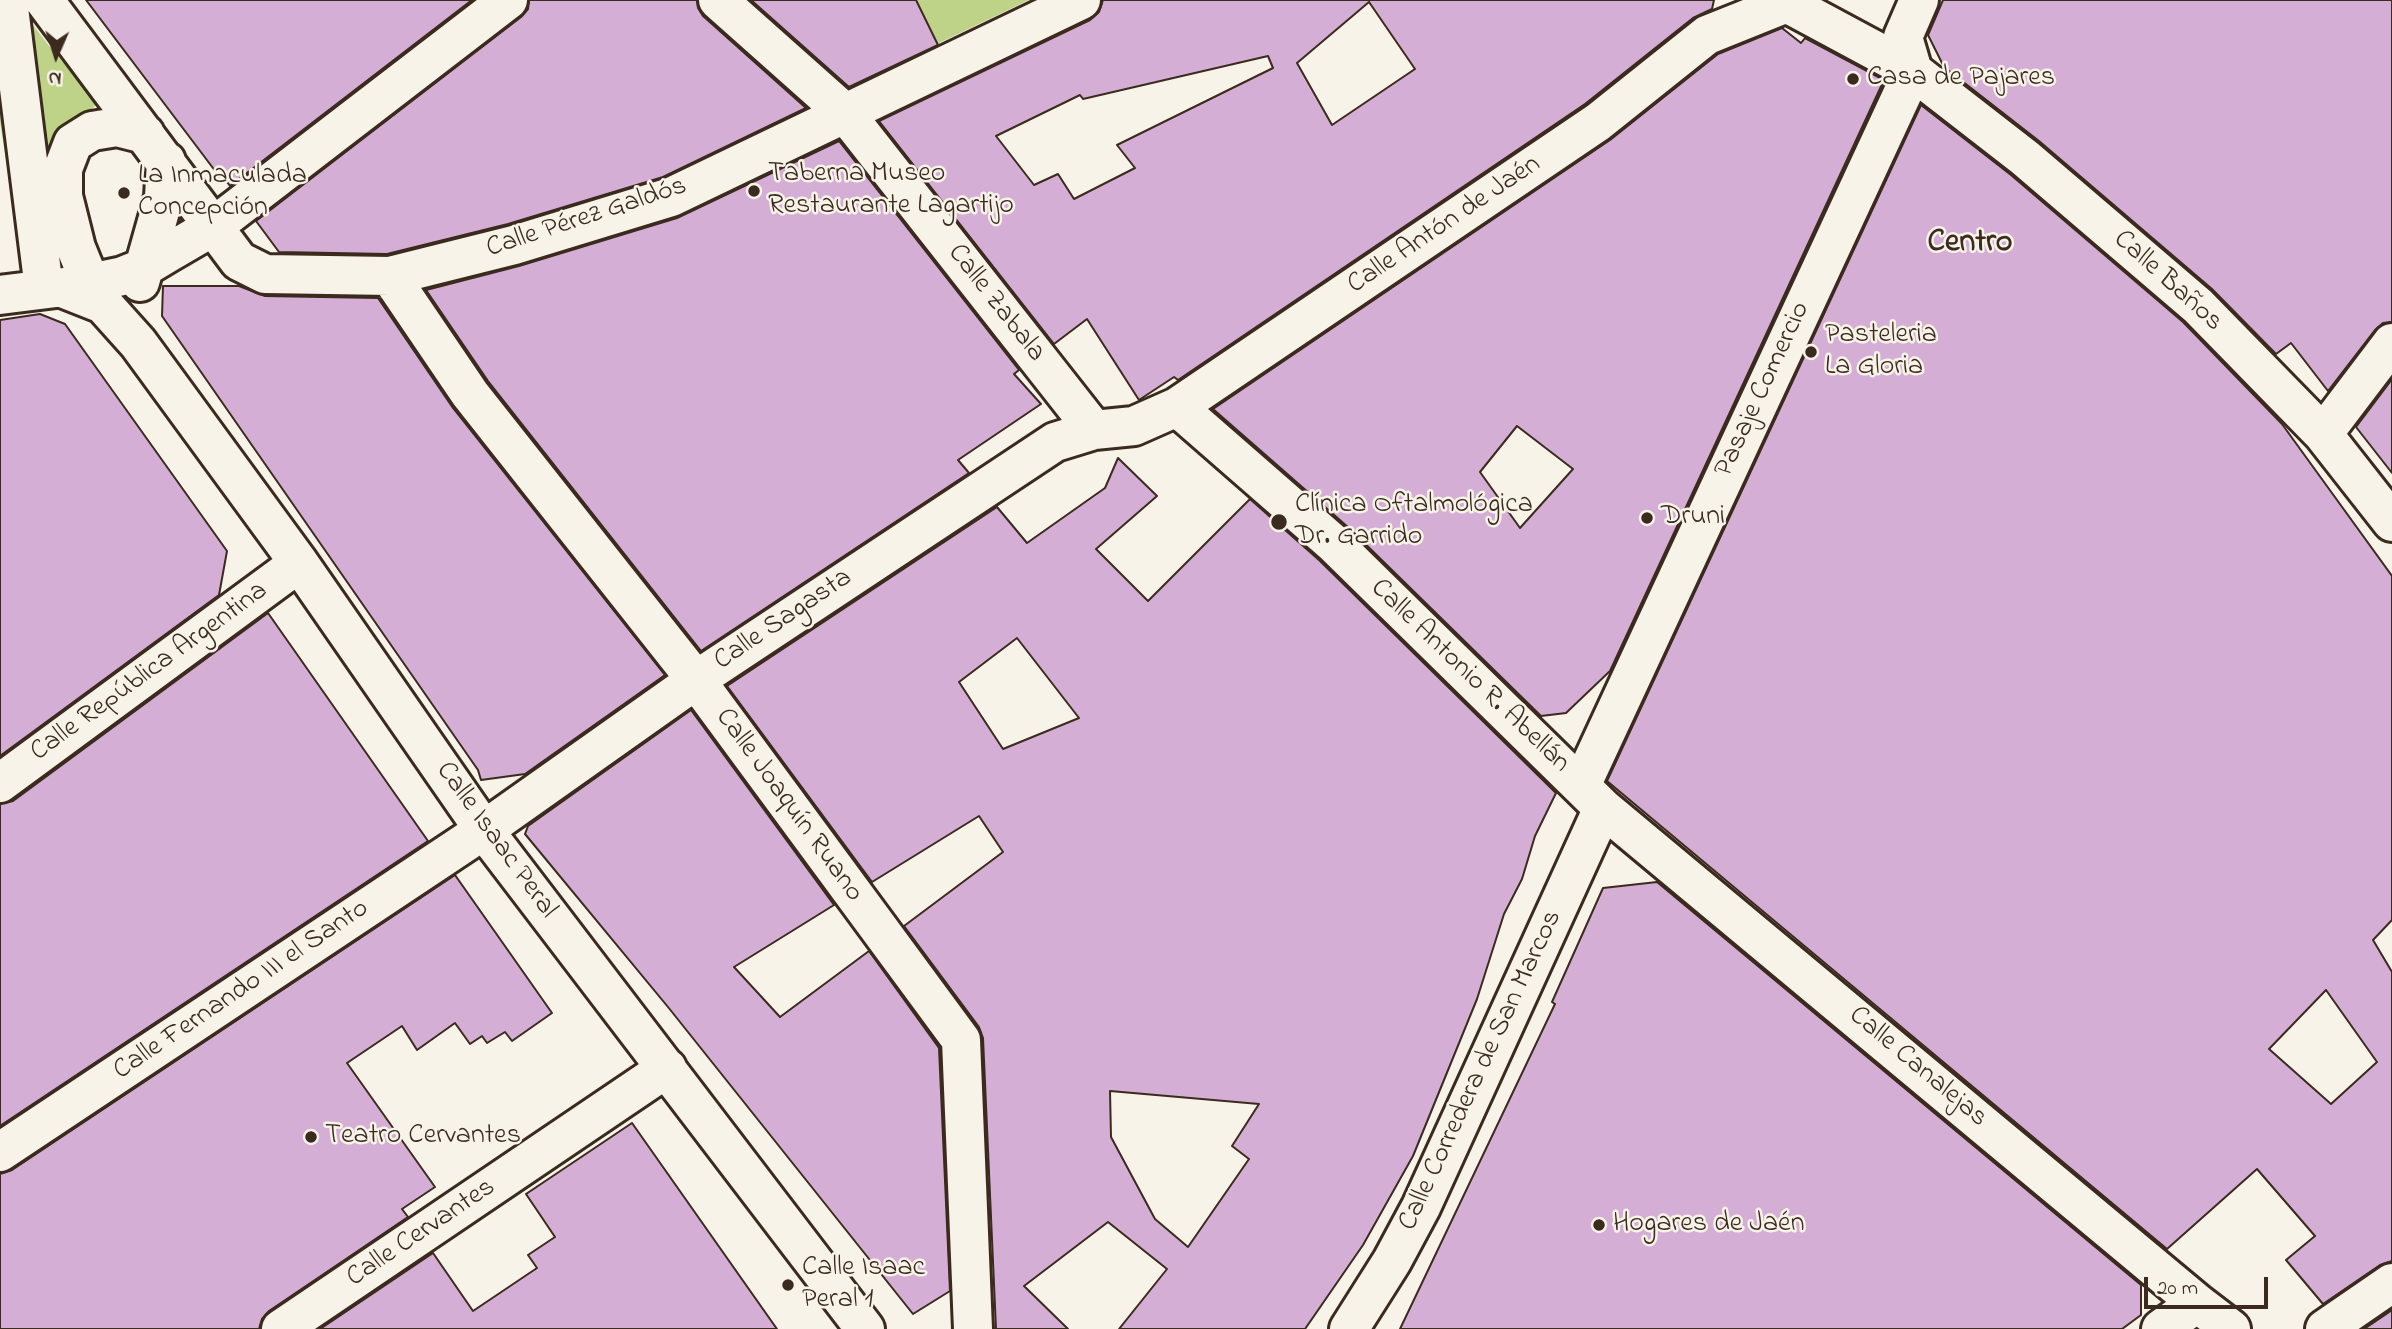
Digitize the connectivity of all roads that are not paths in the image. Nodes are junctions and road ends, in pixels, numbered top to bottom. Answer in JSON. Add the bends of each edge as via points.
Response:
{"nodes":[{"id":1,"x":8,"y":0,"type":"edge"},
{"id":2,"x":44,"y":0,"type":"edge"},
{"id":3,"x":508,"y":0,"type":"edge"},
{"id":4,"x":718,"y":0,"type":"edge"},
{"id":5,"x":1081,"y":0,"type":"edge"},
{"id":6,"x":1919,"y":0,"type":"edge"},
{"id":7,"x":1788,"y":1,"type":"edge"},
{"id":8,"x":1913,"y":71,"type":"junction"},
{"id":9,"x":845,"y":113,"type":"junction"},
{"id":10,"x":155,"y":148,"type":"junction"},
{"id":11,"x":214,"y":226,"type":"junction"},
{"id":12,"x":143,"y":268,"type":"junction"},
{"id":13,"x":390,"y":276,"type":"junction"},
{"id":14,"x":73,"y":290,"type":"junction"},
{"id":15,"x":0,"y":295,"type":"edge"},
{"id":16,"x":138,"y":343,"type":"junction"},
{"id":17,"x":2392,"y":343,"type":"edge"},
{"id":18,"x":1177,"y":407,"type":"junction"},
{"id":19,"x":1094,"y":430,"type":"junction"},
{"id":20,"x":2323,"y":434,"type":"junction"},
{"id":21,"x":2392,"y":522,"type":"edge"},
{"id":22,"x":299,"y":563,"type":"junction"},
{"id":23,"x":696,"y":680,"type":"junction"},
{"id":24,"x":0,"y":783,"type":"edge"},
{"id":25,"x":1592,"y":797,"type":"junction"},
{"id":26,"x":484,"y":830,"type":"junction"},
{"id":27,"x":667,"y":1068,"type":"junction"},
{"id":28,"x":0,"y":1152,"type":"edge"},
{"id":29,"x":2392,"y":1283,"type":"edge"},
{"id":30,"x":2197,"y":1303,"type":"junction"},
{"id":31,"x":281,"y":1329,"type":"edge"},
{"id":32,"x":865,"y":1329,"type":"edge"},
{"id":33,"x":973,"y":1329,"type":"edge"},
{"id":34,"x":1349,"y":1329,"type":"edge"},
{"id":35,"x":2161,"y":1329,"type":"edge"},
{"id":36,"x":2231,"y":1329,"type":"edge"},
{"id":37,"x":2325,"y":1329,"type":"edge"}],
"edges":[{"from":1,"to":14,"type":"street"},
{"from":2,"to":10,"type":"street"},
{"from":3,"to":11,"type":"street"},
{"from":4,"to":9,"type":"street","name":"Calle Zabala"},
{"from":5,"to":9,"type":"street","name":"Calle Pérez Galdós"},
{"from":6,"to":8,"type":"street","via":[[1903,37]]},
{"from":7,"to":8,"type":"street","name":"Calle Baños"},
{"from":7,"to":18,"type":"street","name":"Calle Antón de Jaén","via":[[1707,35],[1598,121]]},
{"from":8,"to":20,"type":"street","name":"Calle Baños","via":[[2025,158],[2198,306]]},
{"from":8,"to":25,"type":"street","name":"Pasaje Comercio"},
{"from":9,"to":13,"type":"street","name":"Calle Pérez Galdós","via":[[671,197],[514,245]]},
{"from":9,"to":19,"type":"street","name":"Calle Zabala"},
{"from":10,"to":11,"type":"street"},
{"from":10,"to":12,"type":"street","name":"Calle Isaac Peral","via":[[164,197]]},
{"from":10,"to":14,"type":"street","via":[[117,127],[92,131],[73,143],[63,169],[63,196],[76,248]]},
{"from":11,"to":12,"type":"street"},
{"from":11,"to":13,"type":"street","name":"Calle Pérez Galdós","via":[[239,261],[265,274]]},
{"from":12,"to":14,"type":"street"},
{"from":12,"to":16,"type":"street","name":"Calle Isaac Peral","via":[[134,309]]},
{"from":13,"to":23,"type":"street","name":"Calle Joaquín Ruano","via":[[470,394]]},
{"from":14,"to":15,"type":"street"},
{"from":14,"to":16,"type":"street","name":"Calle Isaac Peral","via":[[113,313]]},
{"from":16,"to":22,"type":"street","name":"Calle Isaac Peral"},
{"from":17,"to":20,"type":"street"},
{"from":18,"to":19,"type":"street","name":"Calle Antón de Jaén","via":[[1133,426]]},
{"from":18,"to":25,"type":"street","name":"Calle Antonio R. Abellán","via":[[1334,544]]},
{"from":19,"to":23,"type":"street","name":"Calle Sagasta","via":[[1055,442]]},
{"from":20,"to":21,"type":"street","name":"Calle Baños"},
{"from":22,"to":24,"type":"street","name":"Calle República Argentina"},
{"from":22,"to":26,"type":"street","name":"Calle Isaac Peral"},
{"from":23,"to":26,"type":"street","name":"Calle Sagasta"},
{"from":23,"to":33,"type":"street","name":"Calle Joaquín Ruano","via":[[961,1040]]},
{"from":25,"to":30,"type":"street","name":"Calle Canalejas"},
{"from":25,"to":34,"type":"street","name":"Calle Corredera de San Marcos","via":[[1421,1208]]},
{"from":26,"to":27,"type":"street","name":"Calle Isaac Peral"},
{"from":26,"to":28,"type":"street","name":"Calle Fernando III el Santo"},
{"from":27,"to":31,"type":"street","name":"Calle Cervantes"},
{"from":27,"to":32,"type":"street","name":"Calle Isaac Peral"},
{"from":29,"to":37,"type":"street"},
{"from":30,"to":35,"type":"street"},
{"from":30,"to":36,"type":"street","name":"Calle Canalejas"}]}
